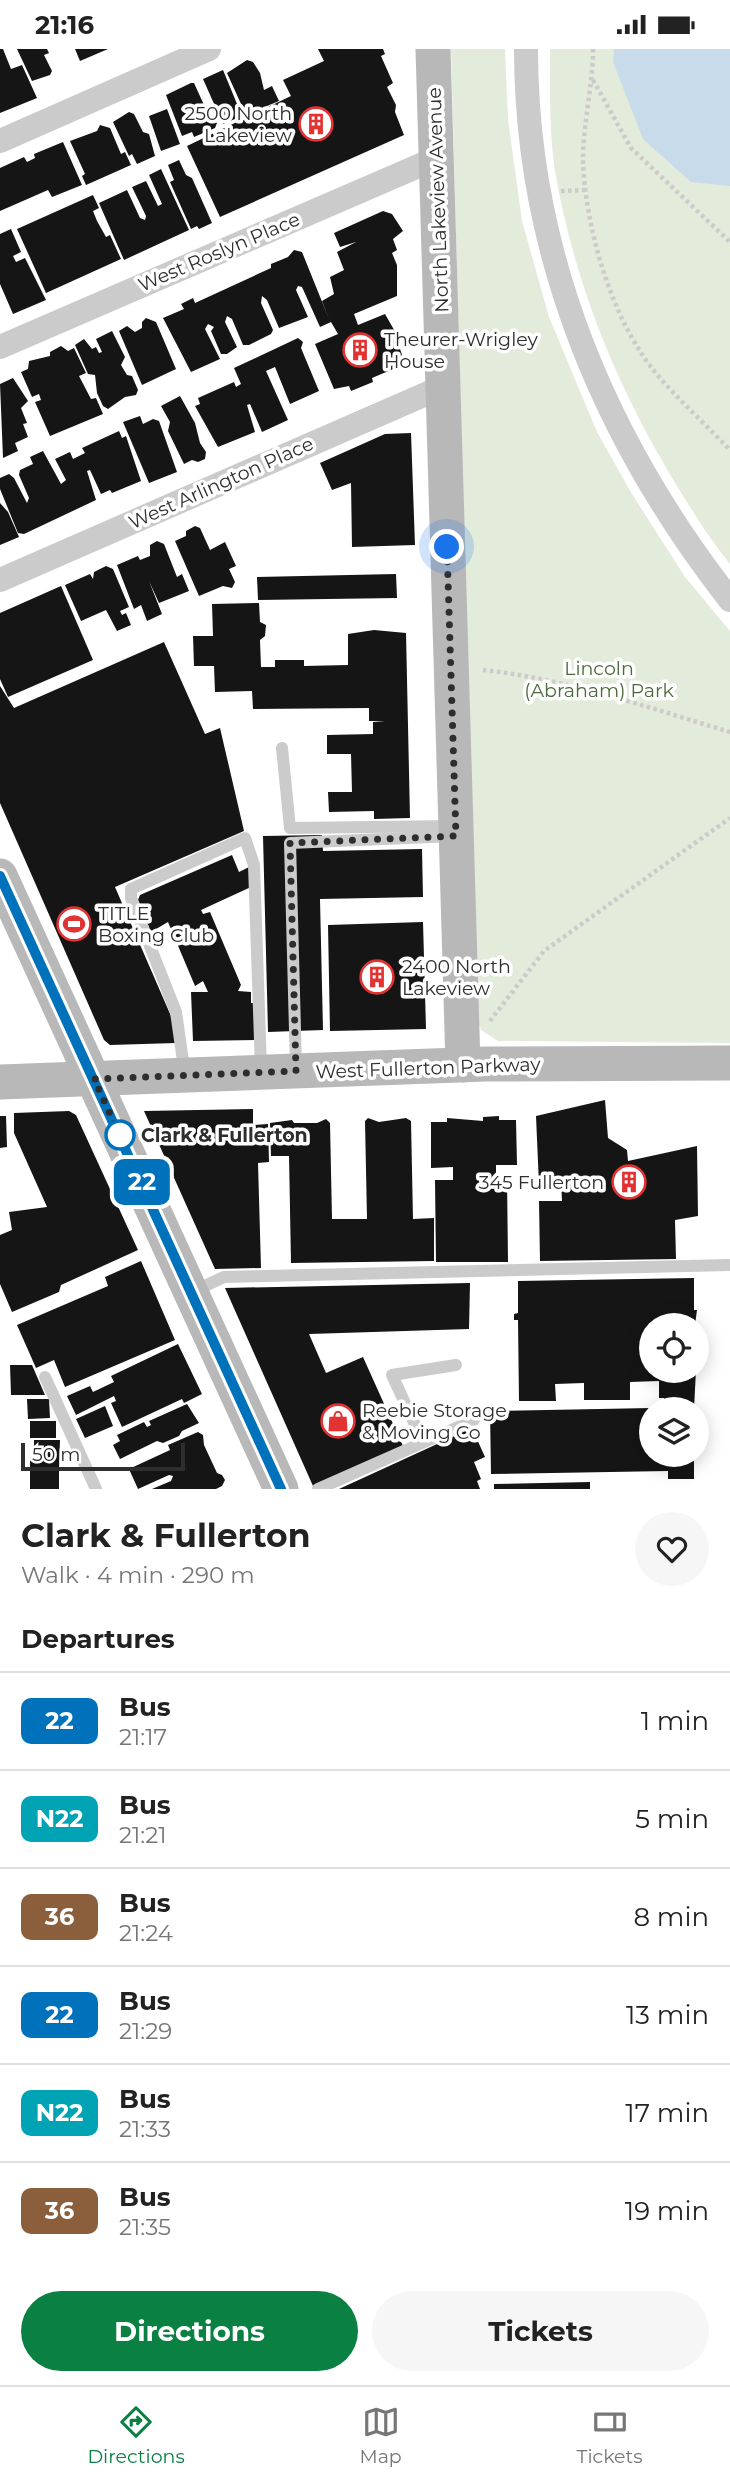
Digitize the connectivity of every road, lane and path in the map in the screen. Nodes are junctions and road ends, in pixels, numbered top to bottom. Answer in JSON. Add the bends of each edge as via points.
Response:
{"nodes":[{"id":1,"x":209,"y":49,"type":"edge"},
{"id":2,"x":433,"y":49,"type":"edge"},
{"id":3,"x":526,"y":49,"type":"edge"},
{"id":4,"x":593,"y":49,"type":"edge"},
{"id":5,"x":593,"y":80,"type":"junction"},
{"id":6,"x":0,"y":141,"type":"edge"},
{"id":7,"x":438,"y":158,"type":"junction"},
{"id":8,"x":585,"y":190,"type":"junction"},
{"id":9,"x":560,"y":191,"type":"dead end"},
{"id":10,"x":730,"y":242,"type":"edge"},
{"id":11,"x":0,"y":347,"type":"edge"},
{"id":12,"x":442,"y":387,"type":"junction"},
{"id":13,"x":730,"y":450,"type":"edge"},
{"id":14,"x":0,"y":580,"type":"edge"},
{"id":15,"x":730,"y":600,"type":"edge"},
{"id":16,"x":483,"y":670,"type":"dead end"},
{"id":17,"x":730,"y":732,"type":"edge"},
{"id":18,"x":282,"y":748,"type":"dead end"},
{"id":19,"x":730,"y":818,"type":"edge"},
{"id":20,"x":456,"y":831,"type":"junction"},
{"id":21,"x":0,"y":876,"type":"edge"},
{"id":22,"x":488,"y":1024,"type":"dead end"},
{"id":23,"x":730,"y":1063,"type":"edge"},
{"id":24,"x":463,"y":1065,"type":"junction"},
{"id":25,"x":296,"y":1071,"type":"junction"},
{"id":26,"x":261,"y":1073,"type":"junction"},
{"id":27,"x":186,"y":1075,"type":"junction"},
{"id":28,"x":94,"y":1079,"type":"junction"},
{"id":29,"x":0,"y":1081,"type":"edge"},
{"id":30,"x":730,"y":1265,"type":"edge"},
{"id":31,"x":192,"y":1292,"type":"junction"},
{"id":32,"x":456,"y":1365,"type":"dead end"},
{"id":33,"x":45,"y":1377,"type":"dead end"},
{"id":34,"x":474,"y":1420,"type":"dead end"},
{"id":35,"x":423,"y":1443,"type":"junction"},
{"id":36,"x":96,"y":1489,"type":"edge"},
{"id":37,"x":281,"y":1489,"type":"edge"},
{"id":38,"x":318,"y":1489,"type":"edge"}],
"edges":[{"from":1,"to":6,"type":"street"},
{"from":2,"to":7,"type":"main road","name":"North Lakeview Avenue"},
{"from":3,"to":15,"type":"street","via":[[536,183],[587,362],[646,479]]},
{"from":4,"to":5,"type":"path"},
{"from":5,"to":8,"type":"path","via":[[583,158]]},
{"from":5,"to":10,"type":"path","via":[[631,148]]},
{"from":7,"to":11,"type":"street","name":"West Roslyn Place"},
{"from":7,"to":12,"type":"main road","name":"North Lakeview Avenue"},
{"from":8,"to":9,"type":"path"},
{"from":8,"to":13,"type":"path","via":[[606,280],[631,333],[658,376]]},
{"from":12,"to":14,"type":"street","name":"West Arlington Place"},
{"from":12,"to":20,"type":"main road","name":"North Lakeview Avenue"},
{"from":16,"to":17,"type":"path","via":[[576,686]]},
{"from":18,"to":20,"type":"lane","via":[[290,828]]},
{"from":19,"to":22,"type":"path","via":[[544,951]]},
{"from":20,"to":24,"type":"main road","name":"North Lakeview Avenue"},
{"from":20,"to":25,"type":"lane","via":[[290,843]]},
{"from":21,"to":28,"type":"main road"},
{"from":23,"to":24,"type":"main road","name":"West Fullerton Parkway"},
{"from":24,"to":25,"type":"main road","name":"West Fullerton Parkway"},
{"from":25,"to":26,"type":"main road","name":"West Fullerton Parkway"},
{"from":26,"to":27,"type":"main road","name":"West Fullerton Parkway"},
{"from":26,"to":27,"type":"lane","via":[[254,865],[245,838],[131,889],[176,1012]]},
{"from":27,"to":28,"type":"main road","name":"West Fullerton Parkway"},
{"from":28,"to":29,"type":"main road","name":"West Fullerton Parkway"},
{"from":28,"to":31,"type":"main road"},
{"from":30,"to":31,"type":"lane","via":[[224,1277]]},
{"from":31,"to":37,"type":"main road"},
{"from":32,"to":35,"type":"lane","via":[[392,1375]]},
{"from":33,"to":36,"type":"lane"},
{"from":34,"to":35,"type":"lane"},
{"from":35,"to":38,"type":"lane"}]}
